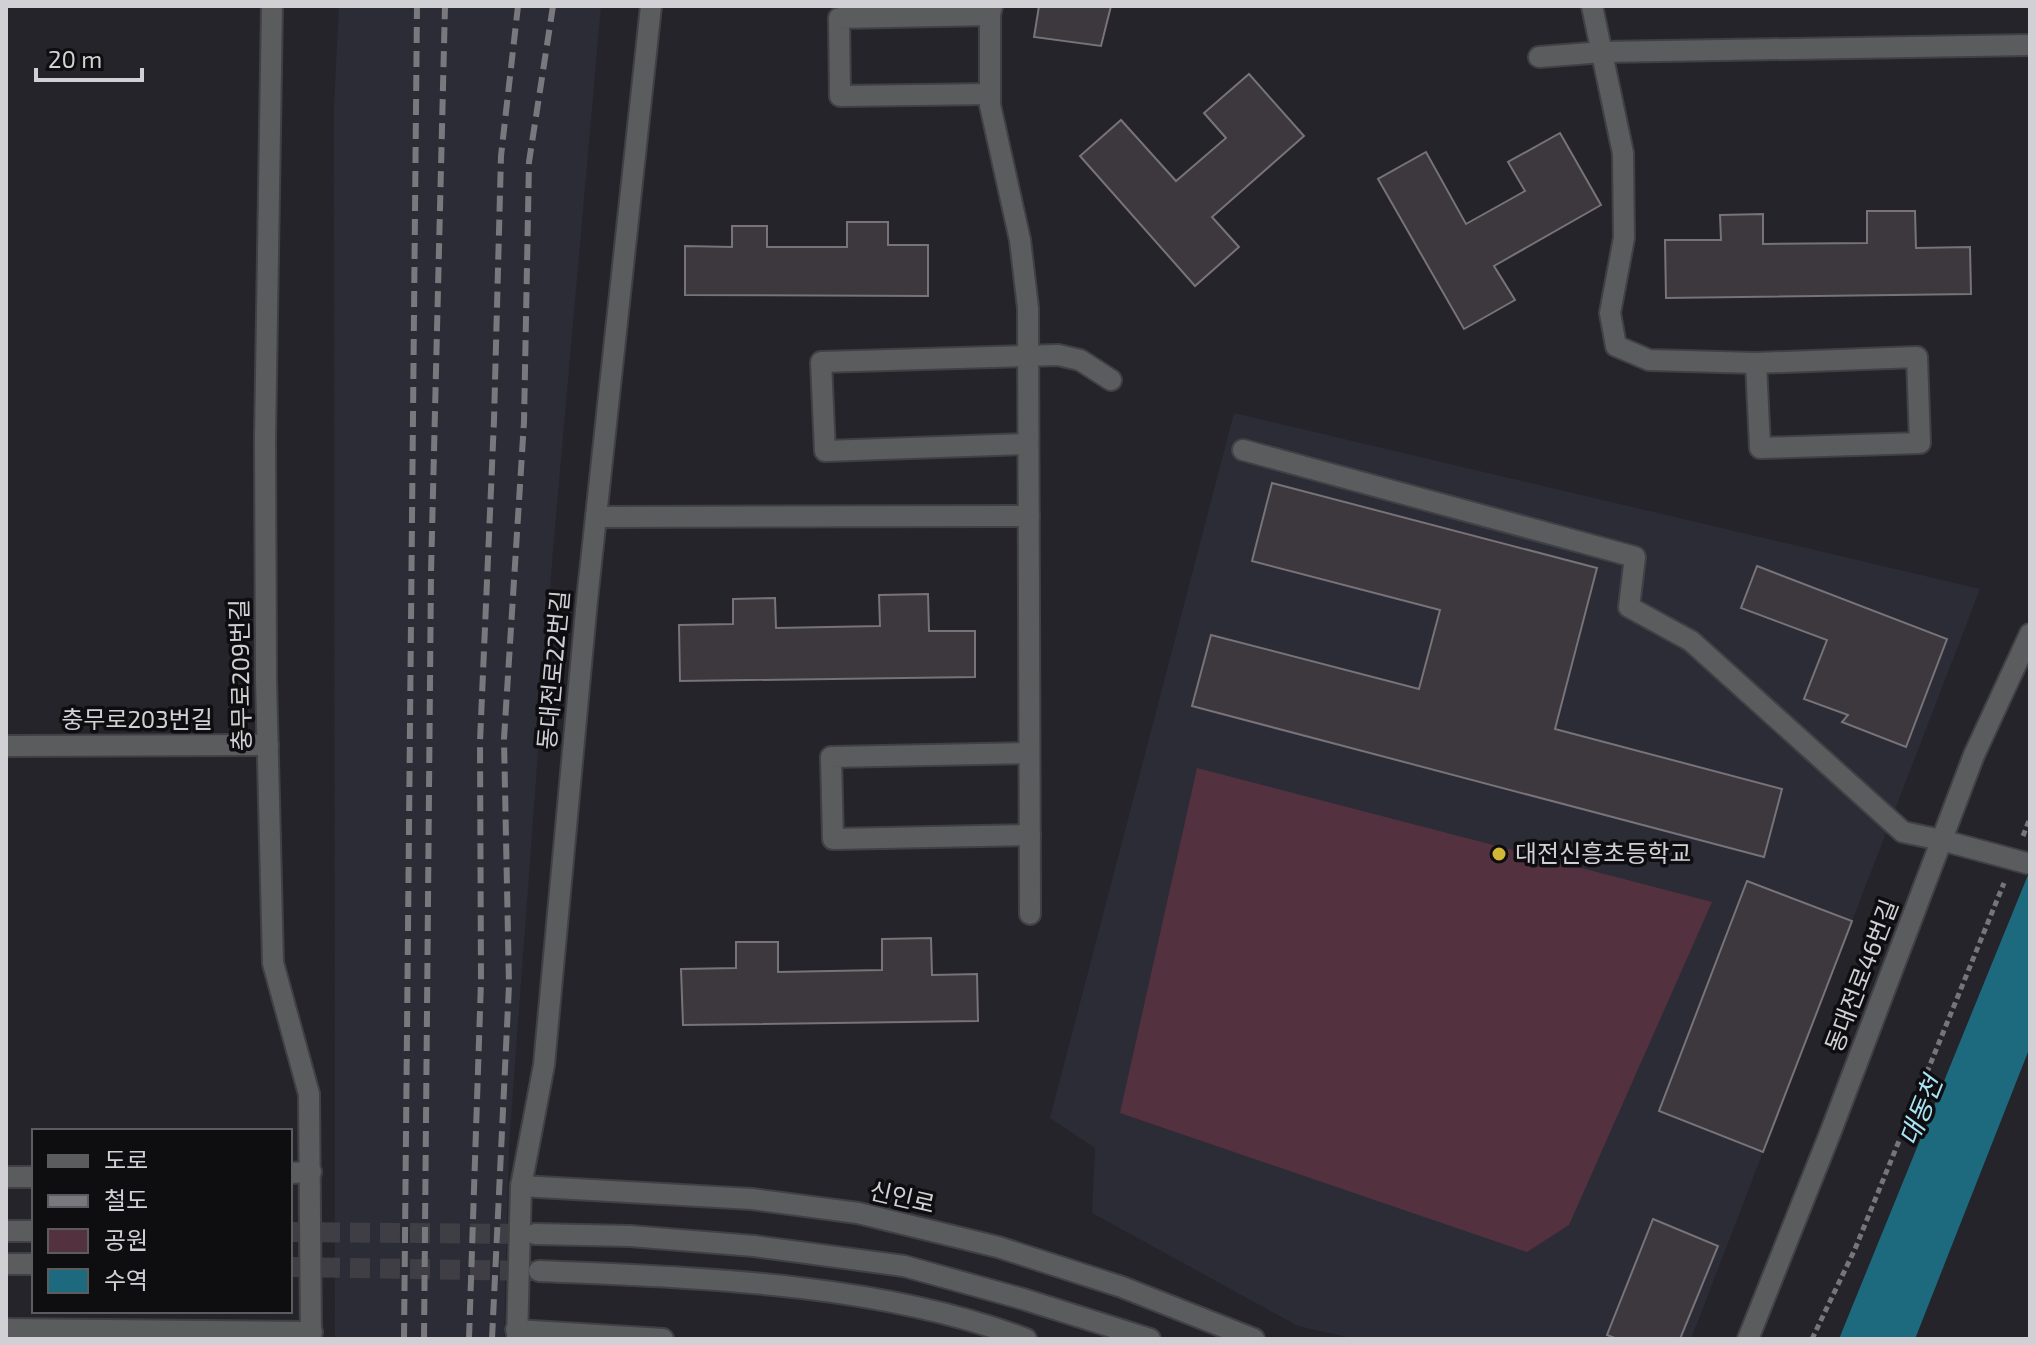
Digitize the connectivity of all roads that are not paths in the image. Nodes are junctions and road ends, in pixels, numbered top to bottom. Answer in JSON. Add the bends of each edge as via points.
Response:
{"nodes":[{"id":1,"x":272,"y":6,"type":"edge"},
{"id":2,"x":651,"y":6,"type":"edge"},
{"id":3,"x":1592,"y":6,"type":"edge"},
{"id":4,"x":991,"y":10,"type":"edge"},
{"id":5,"x":2030,"y":45,"type":"edge"},
{"id":6,"x":1603,"y":52,"type":"junction"},
{"id":7,"x":1539,"y":57,"type":"dead end"},
{"id":8,"x":990,"y":94,"type":"junction"},
{"id":9,"x":1028,"y":355,"type":"junction"},
{"id":10,"x":1756,"y":363,"type":"junction"},
{"id":11,"x":1111,"y":380,"type":"dead end"},
{"id":12,"x":1028,"y":444,"type":"junction"},
{"id":13,"x":1243,"y":450,"type":"dead end"},
{"id":14,"x":1029,"y":516,"type":"junction"},
{"id":15,"x":596,"y":517,"type":"junction"},
{"id":16,"x":2030,"y":634,"type":"edge"},
{"id":17,"x":268,"y":745,"type":"junction"},
{"id":18,"x":6,"y":746,"type":"edge"},
{"id":19,"x":1029,"y":753,"type":"junction"},
{"id":20,"x":1030,"y":835,"type":"junction"},
{"id":21,"x":1941,"y":840,"type":"junction"},
{"id":22,"x":2024,"y":855,"type":"edge"},
{"id":23,"x":1030,"y":914,"type":"dead end"},
{"id":24,"x":300,"y":1173,"type":"edge"},
{"id":25,"x":6,"y":1177,"type":"edge"},
{"id":26,"x":32,"y":1177,"type":"edge"},
{"id":27,"x":521,"y":1186,"type":"junction"},
{"id":28,"x":6,"y":1231,"type":"edge"},
{"id":29,"x":32,"y":1231,"type":"edge"},
{"id":30,"x":535,"y":1234,"type":"tunnel mouth"},
{"id":31,"x":6,"y":1264,"type":"edge"},
{"id":32,"x":32,"y":1264,"type":"edge"},
{"id":33,"x":539,"y":1271,"type":"tunnel mouth"},
{"id":34,"x":6,"y":1329,"type":"edge"},
{"id":35,"x":516,"y":1334,"type":"edge"},
{"id":36,"x":311,"y":1335,"type":"edge"},
{"id":37,"x":663,"y":1339,"type":"edge"},
{"id":38,"x":1026,"y":1339,"type":"edge"},
{"id":39,"x":1150,"y":1339,"type":"edge"},
{"id":40,"x":1254,"y":1339,"type":"edge"},
{"id":41,"x":1748,"y":1339,"type":"edge"}],
"edges":[{"from":1,"to":17,"type":"street","name":"충무로209번길","via":[[265,438]]},
{"from":2,"to":15,"type":"street","name":"동대전로22번길"},
{"from":3,"to":6,"type":"street"},
{"from":4,"to":8,"type":"street"},
{"from":4,"to":8,"type":"street","via":[[839,18],[840,96]]},
{"from":5,"to":6,"type":"street"},
{"from":6,"to":7,"type":"street"},
{"from":6,"to":10,"type":"street","via":[[1623,153],[1624,238],[1610,313],[1616,346],[1649,360]]},
{"from":8,"to":9,"type":"street","via":[[1020,240]]},
{"from":9,"to":11,"type":"street","via":[[1080,360]]},
{"from":9,"to":12,"type":"street"},
{"from":9,"to":12,"type":"street","via":[[821,362],[825,451]]},
{"from":10,"to":10,"type":"street","via":[[1760,448],[1920,443],[1917,357]]},
{"from":12,"to":14,"type":"street"},
{"from":13,"to":21,"type":"street","via":[[1635,557],[1629,607],[1691,641],[1903,832]]},
{"from":14,"to":15,"type":"street"},
{"from":14,"to":19,"type":"street"},
{"from":15,"to":27,"type":"street","name":"동대전로22번길","via":[[544,1065]]},
{"from":16,"to":21,"type":"street","name":"동대전로46번길"},
{"from":17,"to":18,"type":"street","name":"충무로203번길"},
{"from":17,"to":24,"type":"street","name":"충무로209번길","via":[[273,963],[309,1094]]},
{"from":19,"to":20,"type":"street"},
{"from":19,"to":20,"type":"street","via":[[831,757],[833,839]]},
{"from":20,"to":23,"type":"street"},
{"from":21,"to":22,"type":"street","bridge":true},
{"from":21,"to":41,"type":"street","name":"동대전로46번길"},
{"from":24,"to":36,"type":"street","name":"충무로209번길"},
{"from":25,"to":26,"type":"street"},
{"from":27,"to":35,"type":"street","name":"동대전로22번길"},
{"from":27,"to":40,"type":"street","name":"신인로","via":[[752,1199],[858,1213],[998,1247],[1122,1287]]},
{"from":28,"to":29,"type":"street"},
{"from":30,"to":39,"type":"street","via":[[738,1244],[904,1266]]},
{"from":31,"to":32,"type":"street"},
{"from":33,"to":38,"type":"street","via":[[718,1279],[869,1299],[981,1322]]},
{"from":34,"to":36,"type":"street"},
{"from":35,"to":37,"type":"street"}]}
